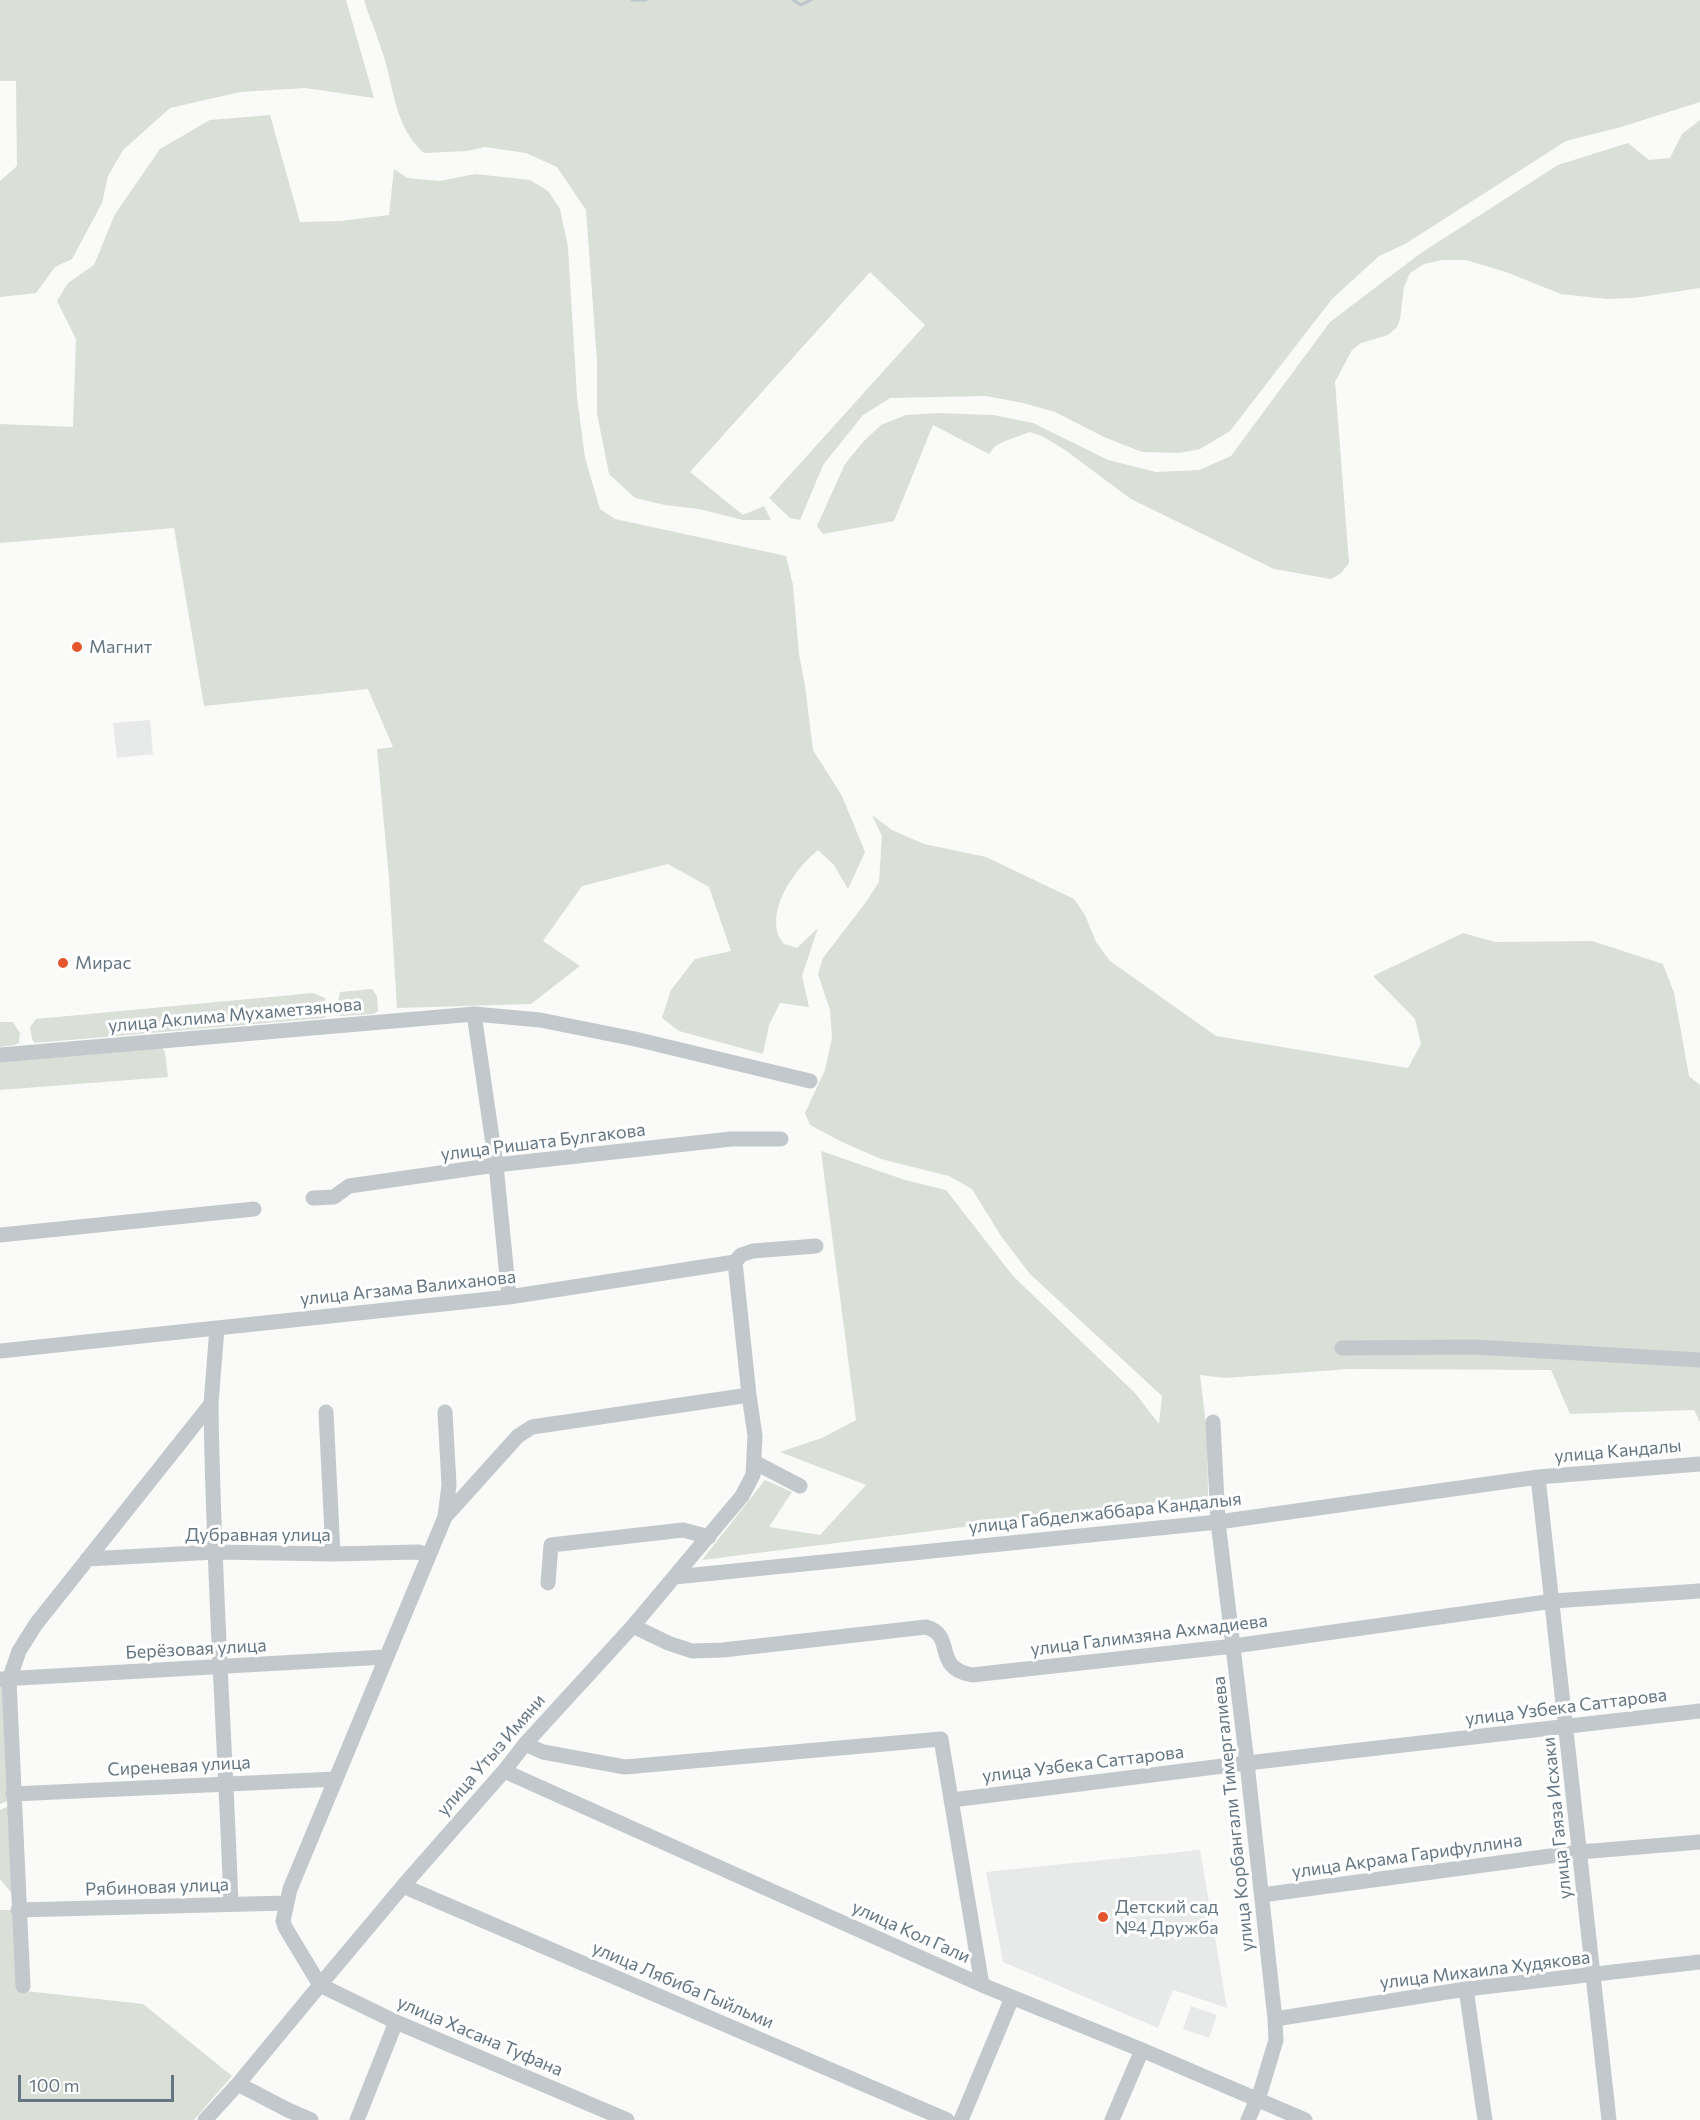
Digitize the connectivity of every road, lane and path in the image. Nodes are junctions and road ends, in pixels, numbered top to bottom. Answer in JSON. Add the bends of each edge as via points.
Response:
{"nodes":[{"id":1,"x":474,"y":1014,"type":"junction"},
{"id":2,"x":0,"y":1055,"type":"edge"},
{"id":3,"x":810,"y":1081,"type":"dead end"},
{"id":4,"x":781,"y":1139,"type":"dead end"},
{"id":5,"x":496,"y":1165,"type":"junction"},
{"id":6,"x":313,"y":1198,"type":"dead end"},
{"id":7,"x":254,"y":1209,"type":"dead end"},
{"id":8,"x":0,"y":1234,"type":"edge"},
{"id":9,"x":816,"y":1246,"type":"dead end"},
{"id":10,"x":735,"y":1262,"type":"junction"},
{"id":11,"x":509,"y":1297,"type":"junction"},
{"id":12,"x":217,"y":1328,"type":"junction"},
{"id":13,"x":1342,"y":1348,"type":"dead end"},
{"id":14,"x":0,"y":1351,"type":"edge"},
{"id":15,"x":1700,"y":1360,"type":"edge"},
{"id":16,"x":749,"y":1395,"type":"junction"},
{"id":17,"x":211,"y":1404,"type":"junction"},
{"id":18,"x":445,"y":1412,"type":"dead end"},
{"id":19,"x":326,"y":1413,"type":"dead end"},
{"id":20,"x":1213,"y":1422,"type":"dead end"},
{"id":21,"x":754,"y":1462,"type":"junction"},
{"id":22,"x":1700,"y":1464,"type":"edge"},
{"id":23,"x":1538,"y":1477,"type":"junction"},
{"id":24,"x":800,"y":1486,"type":"dead end"},
{"id":25,"x":445,"y":1517,"type":"junction"},
{"id":26,"x":1218,"y":1522,"type":"junction"},
{"id":27,"x":709,"y":1536,"type":"junction"},
{"id":28,"x":214,"y":1552,"type":"junction"},
{"id":29,"x":333,"y":1554,"type":"junction"},
{"id":30,"x":428,"y":1555,"type":"junction"},
{"id":31,"x":87,"y":1559,"type":"junction"},
{"id":32,"x":675,"y":1577,"type":"junction"},
{"id":33,"x":548,"y":1583,"type":"dead end"},
{"id":34,"x":1700,"y":1591,"type":"edge"},
{"id":35,"x":1553,"y":1600,"type":"junction"},
{"id":36,"x":633,"y":1626,"type":"junction"},
{"id":37,"x":1234,"y":1646,"type":"junction"},
{"id":38,"x":385,"y":1657,"type":"junction"},
{"id":39,"x":222,"y":1666,"type":"junction"},
{"id":40,"x":5,"y":1680,"type":"edge"},
{"id":41,"x":1700,"y":1711,"type":"edge"},
{"id":42,"x":1566,"y":1726,"type":"junction"},
{"id":43,"x":525,"y":1744,"type":"junction"},
{"id":44,"x":1247,"y":1763,"type":"junction"},
{"id":45,"x":504,"y":1771,"type":"junction"},
{"id":46,"x":336,"y":1779,"type":"junction"},
{"id":47,"x":227,"y":1783,"type":"junction"},
{"id":48,"x":18,"y":1794,"type":"junction"},
{"id":49,"x":952,"y":1800,"type":"junction"},
{"id":50,"x":1700,"y":1842,"type":"edge"},
{"id":51,"x":1580,"y":1852,"type":"junction"},
{"id":52,"x":403,"y":1886,"type":"junction"},
{"id":53,"x":1262,"y":1895,"type":"junction"},
{"id":54,"x":286,"y":1903,"type":"junction"},
{"id":55,"x":231,"y":1904,"type":"junction"},
{"id":56,"x":23,"y":1910,"type":"junction"},
{"id":57,"x":1700,"y":1962,"type":"edge"},
{"id":58,"x":1594,"y":1975,"type":"junction"},
{"id":59,"x":320,"y":1985,"type":"junction"},
{"id":60,"x":982,"y":1985,"type":"junction"},
{"id":61,"x":23,"y":1986,"type":"dead end"},
{"id":62,"x":1466,"y":1989,"type":"junction"},
{"id":63,"x":1012,"y":1998,"type":"junction"},
{"id":64,"x":1275,"y":2019,"type":"junction"},
{"id":65,"x":396,"y":2022,"type":"junction"},
{"id":66,"x":1142,"y":2050,"type":"junction"},
{"id":67,"x":238,"y":2084,"type":"junction"},
{"id":68,"x":1257,"y":2099,"type":"junction"},
{"id":69,"x":204,"y":2120,"type":"edge"},
{"id":70,"x":311,"y":2120,"type":"edge"},
{"id":71,"x":357,"y":2120,"type":"edge"},
{"id":72,"x":627,"y":2120,"type":"edge"},
{"id":73,"x":947,"y":2120,"type":"edge"},
{"id":74,"x":961,"y":2120,"type":"edge"},
{"id":75,"x":1112,"y":2120,"type":"edge"},
{"id":76,"x":1248,"y":2120,"type":"edge"},
{"id":77,"x":1305,"y":2120,"type":"edge"},
{"id":78,"x":1485,"y":2120,"type":"edge"},
{"id":79,"x":1609,"y":2120,"type":"edge"}],
"edges":[{"from":1,"to":2,"type":"street","name":"улица Аклима Мухаметзянова"},
{"from":1,"to":3,"type":"street","name":"улица Аклима Мухаметзянова","via":[[540,1020]]},
{"from":1,"to":5,"type":"street"},
{"from":4,"to":5,"type":"street","name":"улица Ришата Булгакова","via":[[731,1139]]},
{"from":5,"to":6,"type":"street","name":"улица Ришата Булгакова","via":[[349,1186],[334,1197]]},
{"from":5,"to":11,"type":"street"},
{"from":7,"to":8,"type":"street"},
{"from":9,"to":10,"type":"street","name":"улица Агзама Валиханова","via":[[753,1251]]},
{"from":10,"to":11,"type":"street","name":"улица Агзама Валиханова"},
{"from":10,"to":16,"type":"street","name":"улица Утыз Имяни"},
{"from":11,"to":12,"type":"street","name":"улица Агзама Валиханова"},
{"from":12,"to":14,"type":"street","name":"улица Агзама Валиханова"},
{"from":12,"to":17,"type":"street"},
{"from":13,"to":15,"type":"street","via":[[1474,1347]]},
{"from":16,"to":21,"type":"street","name":"улица Утыз Имяни"},
{"from":16,"to":25,"type":"street","via":[[532,1427],[518,1436]]},
{"from":17,"to":28,"type":"street"},
{"from":17,"to":31,"type":"street"},
{"from":18,"to":25,"type":"street","via":[[449,1485]]},
{"from":19,"to":29,"type":"street"},
{"from":20,"to":26,"type":"street","name":"улица Корбангали Тимергалиева"},
{"from":21,"to":24,"type":"street"},
{"from":21,"to":27,"type":"street","name":"улица Утыз Имяни","via":[[753,1475],[742,1496]]},
{"from":22,"to":23,"type":"street","name":"улица Кандалы"},
{"from":23,"to":26,"type":"street","name":"улица Габделжаббара Кандалыя"},
{"from":23,"to":35,"type":"street","name":"улица Гаяза Исхаки"},
{"from":25,"to":30,"type":"street"},
{"from":26,"to":32,"type":"street","name":"улица Габделжаббара Кандалыя"},
{"from":26,"to":37,"type":"street","name":"улица Корбангали Тимергалиева"},
{"from":27,"to":32,"type":"street","name":"улица Утыз Имяни"},
{"from":27,"to":33,"type":"street","via":[[683,1530],[551,1545]]},
{"from":28,"to":29,"type":"street","name":"Дубравная улица"},
{"from":28,"to":31,"type":"street","name":"Дубравная улица"},
{"from":28,"to":39,"type":"street"},
{"from":29,"to":30,"type":"street","name":"Дубравная улица"},
{"from":30,"to":38,"type":"street"},
{"from":31,"to":40,"type":"street","via":[[36,1624]]},
{"from":32,"to":36,"type":"street","name":"улица Утыз Имяни"},
{"from":34,"to":35,"type":"street","name":"улица Галимзяна Ахмадиева"},
{"from":35,"to":37,"type":"street","name":"улица Галимзяна Ахмадиева"},
{"from":35,"to":42,"type":"street","name":"улица Гаяза Исхаки"},
{"from":36,"to":37,"type":"street","name":"улица Галимзяна Ахмадиева","via":[[692,1651],[926,1627],[940,1636],[951,1666],[972,1675]]},
{"from":36,"to":43,"type":"street","name":"улица Утыз Имяни"},
{"from":37,"to":44,"type":"street","name":"улица Корбангали Тимергалиева"},
{"from":38,"to":39,"type":"street","name":"Берёзовая улица"},
{"from":38,"to":46,"type":"street"},
{"from":39,"to":40,"type":"street","name":"Берёзовая улица"},
{"from":39,"to":47,"type":"street"},
{"from":40,"to":48,"type":"street"},
{"from":41,"to":42,"type":"street","name":"улица Узбека Саттарова"},
{"from":42,"to":44,"type":"street","name":"улица Узбека Саттарова"},
{"from":42,"to":51,"type":"street","name":"улица Гаяза Исхаки"},
{"from":43,"to":45,"type":"street","name":"улица Утыз Имяни"},
{"from":43,"to":49,"type":"street","via":[[543,1752],[625,1767],[942,1738]]},
{"from":44,"to":49,"type":"street","name":"улица Узбека Саттарова"},
{"from":44,"to":53,"type":"street","name":"улица Корбангали Тимергалиева"},
{"from":45,"to":52,"type":"street","name":"улица Утыз Имяни"},
{"from":45,"to":60,"type":"street","name":"улица Кол Гали"},
{"from":46,"to":47,"type":"street","name":"Сиреневая улица"},
{"from":46,"to":54,"type":"street"},
{"from":47,"to":48,"type":"street","name":"Сиреневая улица"},
{"from":47,"to":55,"type":"street"},
{"from":48,"to":56,"type":"street"},
{"from":49,"to":60,"type":"street"},
{"from":50,"to":51,"type":"street","name":"улица Акрама Гарифуллина"},
{"from":51,"to":53,"type":"street","name":"улица Акрама Гарифуллина"},
{"from":51,"to":58,"type":"street","name":"улица Гаяза Исхаки"},
{"from":52,"to":59,"type":"street","name":"улица Утыз Имяни"},
{"from":52,"to":73,"type":"street","name":"улица Лябиба Гыйльми"},
{"from":53,"to":64,"type":"street","name":"улица Корбангали Тимергалиева"},
{"from":54,"to":55,"type":"street","name":"Рябиновая улица"},
{"from":54,"to":59,"type":"street","via":[[285,1927]]},
{"from":55,"to":56,"type":"street","name":"Рябиновая улица"},
{"from":56,"to":61,"type":"street"},
{"from":57,"to":58,"type":"street","name":"улица Михаила Худякова"},
{"from":58,"to":62,"type":"street","name":"улица Михаила Худякова"},
{"from":58,"to":79,"type":"street","name":"улица Гаяза Исхаки"},
{"from":59,"to":65,"type":"street","name":"улица Хасана Туфана"},
{"from":59,"to":67,"type":"street","name":"улица Утыз Имяни"},
{"from":60,"to":63,"type":"street","name":"улица Кол Гали"},
{"from":62,"to":64,"type":"street","name":"улица Михаила Худякова"},
{"from":62,"to":78,"type":"street"},
{"from":63,"to":66,"type":"street","name":"улица Кол Гали"},
{"from":63,"to":74,"type":"street"},
{"from":64,"to":68,"type":"street","name":"улица Корбангали Тимергалиева","via":[[1276,2040]]},
{"from":65,"to":71,"type":"street"},
{"from":65,"to":72,"type":"street","name":"улица Хасана Туфана"},
{"from":66,"to":68,"type":"street","name":"улица Кол Гали"},
{"from":66,"to":75,"type":"street"},
{"from":67,"to":69,"type":"street","name":"улица Утыз Имяни"},
{"from":67,"to":70,"type":"street"},
{"from":68,"to":76,"type":"street","name":"улица Корбангали Тимергалиева"},
{"from":68,"to":77,"type":"street","name":"улица Кол Гали"}]}
